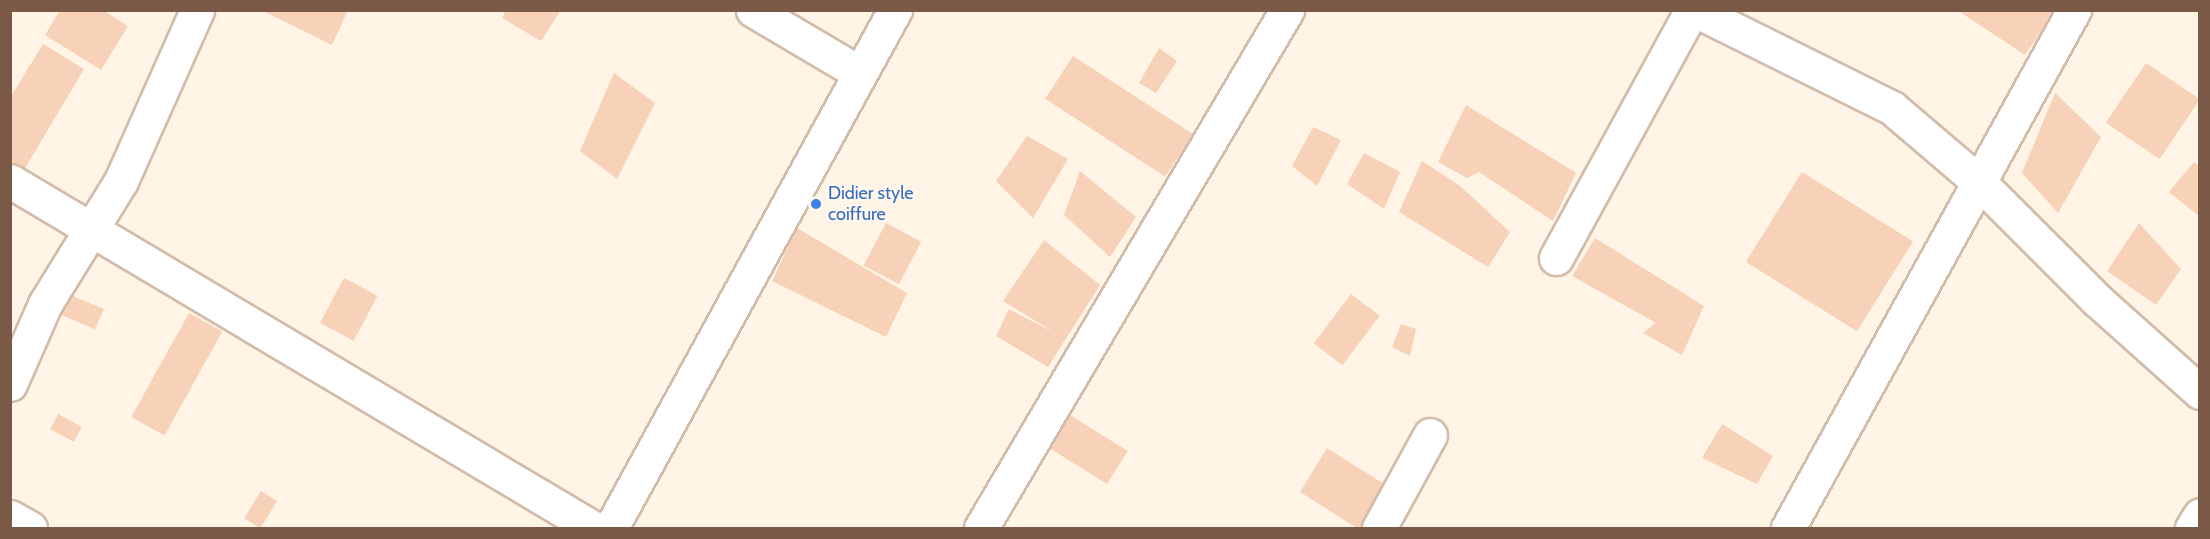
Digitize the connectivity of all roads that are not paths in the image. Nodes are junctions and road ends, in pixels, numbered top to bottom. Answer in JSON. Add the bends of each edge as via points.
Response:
{"nodes":[{"id":1,"x":197,"y":10,"type":"edge"},
{"id":2,"x":753,"y":10,"type":"edge"},
{"id":3,"x":895,"y":10,"type":"edge"},
{"id":4,"x":1287,"y":10,"type":"edge"},
{"id":5,"x":1694,"y":10,"type":"edge"},
{"id":6,"x":2074,"y":10,"type":"edge"},
{"id":7,"x":858,"y":72,"type":"junction"},
{"id":8,"x":10,"y":181,"type":"edge"},
{"id":9,"x":1979,"y":182,"type":"junction"},
{"id":10,"x":89,"y":229,"type":"junction"},
{"id":11,"x":1556,"y":258,"type":"dead end"},
{"id":12,"x":10,"y":384,"type":"edge"},
{"id":13,"x":2199,"y":392,"type":"edge"},
{"id":14,"x":1430,"y":435,"type":"dead end"},
{"id":15,"x":10,"y":517,"type":"edge"},
{"id":16,"x":30,"y":528,"type":"edge"},
{"id":17,"x":594,"y":528,"type":"edge"},
{"id":18,"x":611,"y":528,"type":"edge"},
{"id":19,"x":981,"y":528,"type":"edge"},
{"id":20,"x":1379,"y":528,"type":"edge"},
{"id":21,"x":1788,"y":528,"type":"edge"}],
"edges":[{"from":1,"to":10,"type":"street","via":[[121,182]]},
{"from":2,"to":7,"type":"street"},
{"from":3,"to":7,"type":"street"},
{"from":4,"to":19,"type":"street"},
{"from":5,"to":9,"type":"street","via":[[1892,108]]},
{"from":5,"to":11,"type":"street"},
{"from":6,"to":9,"type":"street"},
{"from":7,"to":18,"type":"street"},
{"from":8,"to":10,"type":"street"},
{"from":9,"to":13,"type":"street","via":[[2097,300]]},
{"from":9,"to":21,"type":"street"},
{"from":10,"to":12,"type":"street","via":[[45,304]]},
{"from":10,"to":17,"type":"street"},
{"from":14,"to":20,"type":"street"},
{"from":15,"to":16,"type":"street"}]}
